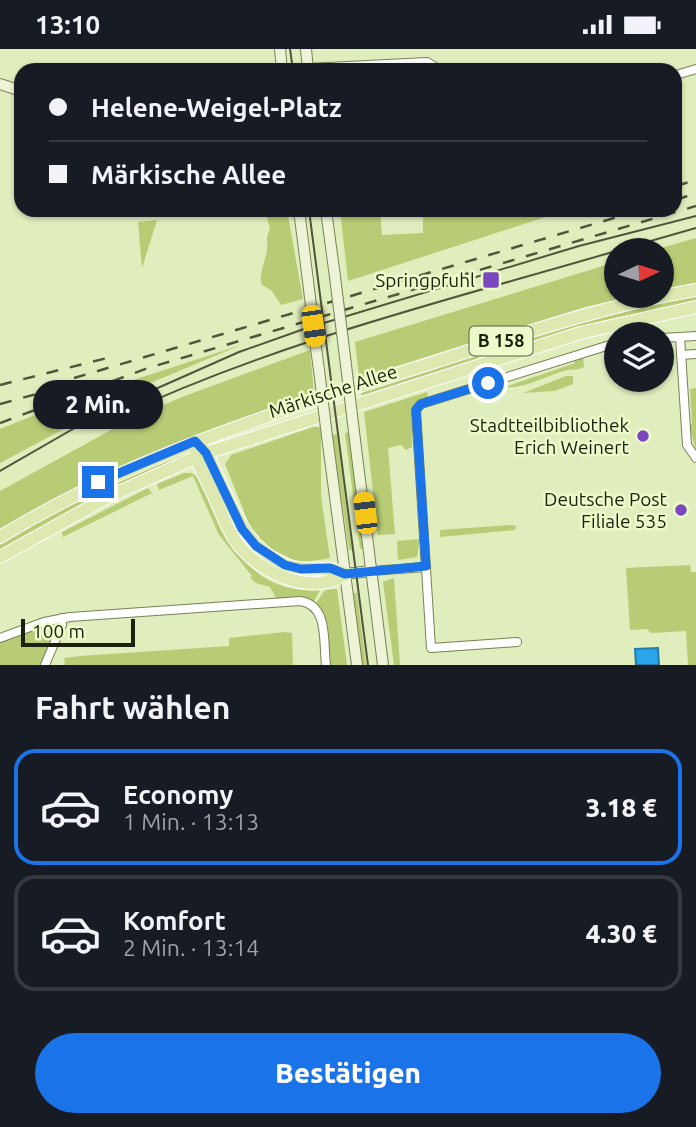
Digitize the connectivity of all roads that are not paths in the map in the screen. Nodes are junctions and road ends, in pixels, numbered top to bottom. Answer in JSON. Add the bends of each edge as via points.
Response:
{"nodes":[{"id":1,"x":410,"y":63,"type":"edge"},
{"id":2,"x":429,"y":63,"type":"edge"},
{"id":3,"x":300,"y":217,"type":"edge"},
{"id":4,"x":327,"y":217,"type":"edge"},
{"id":5,"x":696,"y":290,"type":"edge"},
{"id":6,"x":696,"y":307,"type":"edge"},
{"id":7,"x":540,"y":329,"type":"junction"},
{"id":8,"x":696,"y":336,"type":"edge"},
{"id":9,"x":674,"y":337,"type":"edge"},
{"id":10,"x":680,"y":337,"type":"junction"},
{"id":11,"x":604,"y":347,"type":"edge"},
{"id":12,"x":696,"y":354,"type":"edge"},
{"id":13,"x":681,"y":355,"type":"junction"},
{"id":14,"x":482,"y":364,"type":"junction"},
{"id":15,"x":488,"y":383,"type":"junction"},
{"id":16,"x":195,"y":441,"type":"junction"},
{"id":17,"x":202,"y":455,"type":"junction"},
{"id":18,"x":696,"y":458,"type":"edge"},
{"id":19,"x":0,"y":537,"type":"edge"},
{"id":20,"x":0,"y":557,"type":"edge"},
{"id":21,"x":426,"y":566,"type":"junction"},
{"id":22,"x":372,"y":571,"type":"junction"},
{"id":23,"x":345,"y":574,"type":"junction"},
{"id":24,"x":62,"y":618,"type":"junction"},
{"id":25,"x":0,"y":638,"type":"edge"},
{"id":26,"x":517,"y":642,"type":"dead end"},
{"id":27,"x":45,"y":665,"type":"edge"},
{"id":28,"x":326,"y":665,"type":"edge"},
{"id":29,"x":357,"y":665,"type":"edge"},
{"id":30,"x":383,"y":665,"type":"edge"}],
"edges":[{"from":1,"to":2,"type":"street"},
{"from":3,"to":23,"type":"main road","bridge":true},
{"from":4,"to":22,"type":"main road","bridge":true},
{"from":5,"to":7,"type":"main road","name":"Märkische Allee","number":"B 158"},
{"from":6,"to":14,"type":"main road","name":"Märkische Allee","number":"B 158","via":[[607,326]]},
{"from":7,"to":14,"type":"main road","via":[[487,352]]},
{"from":7,"to":16,"type":"main road","name":"Märkische Allee","number":"B 158"},
{"from":8,"to":10,"type":"street"},
{"from":9,"to":10,"type":"street"},
{"from":10,"to":13,"type":"street"},
{"from":11,"to":15,"type":"street"},
{"from":12,"to":13,"type":"street"},
{"from":13,"to":18,"type":"street","via":[[687,445]]},
{"from":14,"to":15,"type":"street"},
{"from":14,"to":17,"type":"main road","name":"Märkische Allee","number":"B 158"},
{"from":15,"to":21,"type":"street","via":[[421,404],[416,410]]},
{"from":16,"to":17,"type":"main road"},
{"from":16,"to":19,"type":"main road","name":"Märkische Allee","number":"B 158","via":[[79,491]]},
{"from":17,"to":20,"type":"main road","name":"Märkische Allee","number":"B 158","via":[[110,496]]},
{"from":17,"to":23,"type":"main road","via":[[231,532],[250,557],[276,574],[308,583]]},
{"from":21,"to":22,"type":"street"},
{"from":21,"to":26,"type":"street","via":[[431,648]]},
{"from":22,"to":23,"type":"main road"},
{"from":22,"to":30,"type":"main road"},
{"from":23,"to":29,"type":"main road"},
{"from":24,"to":25,"type":"street"},
{"from":24,"to":27,"type":"street"},
{"from":24,"to":28,"type":"street","via":[[288,601],[313,605],[320,613]]}]}
